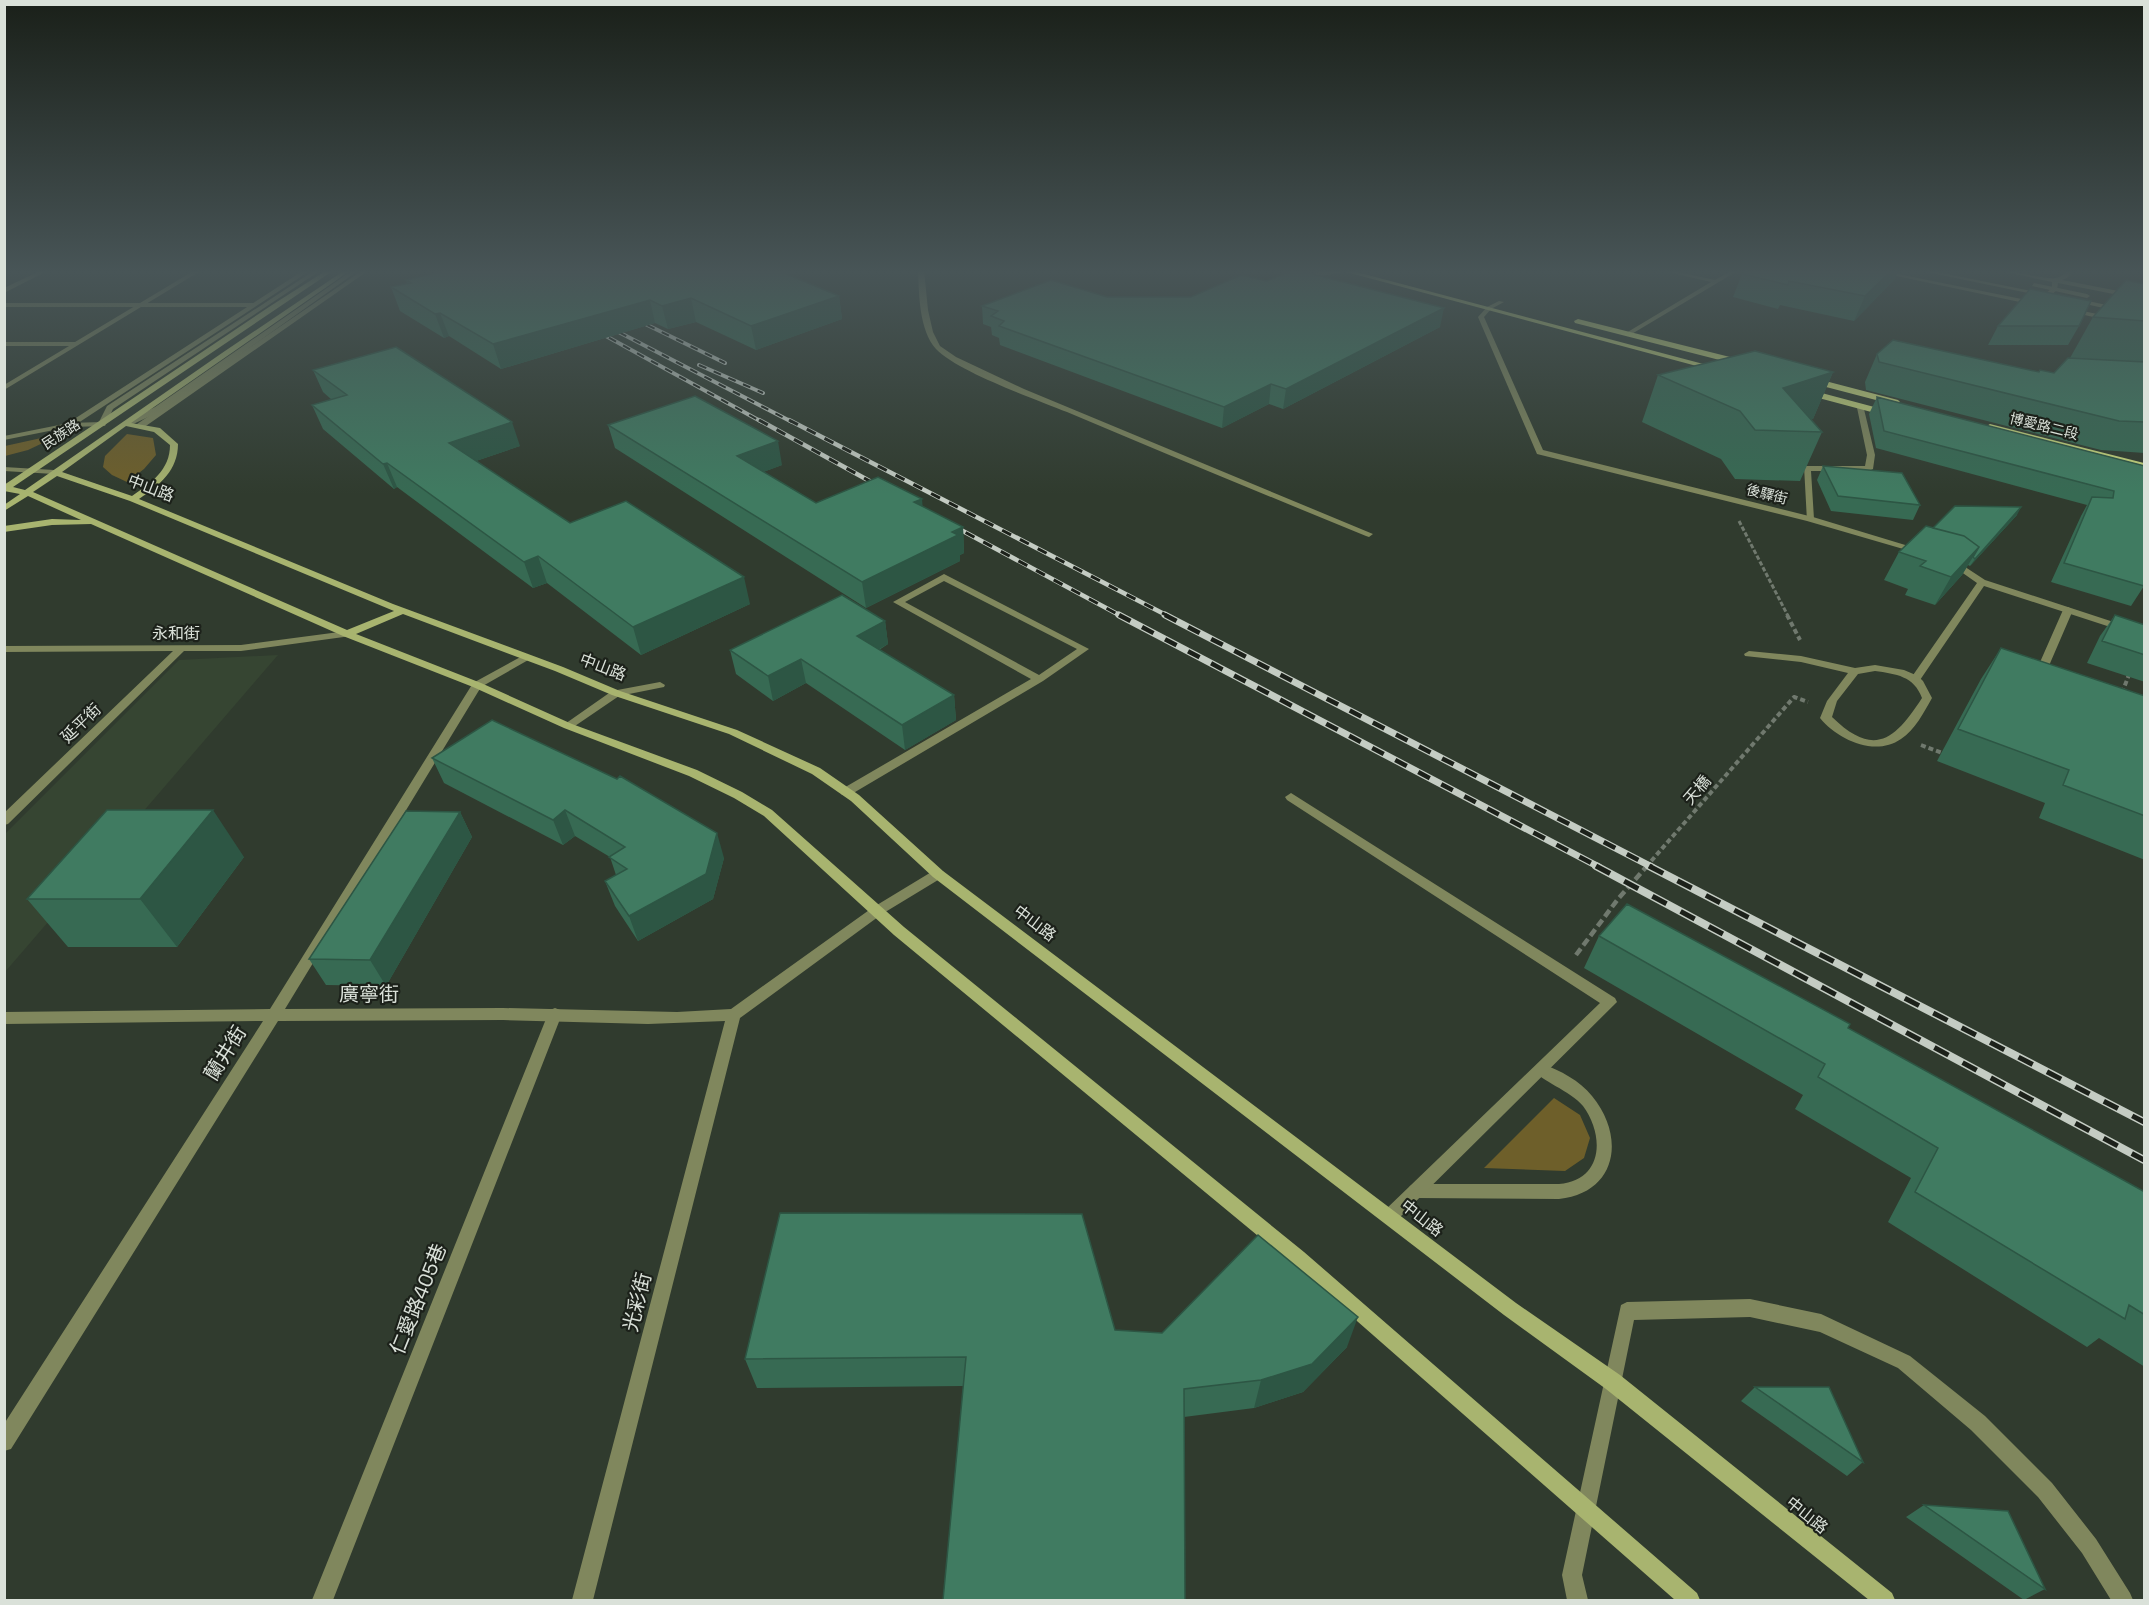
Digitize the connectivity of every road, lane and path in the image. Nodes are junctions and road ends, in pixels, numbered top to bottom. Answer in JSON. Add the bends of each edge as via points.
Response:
{"nodes":[{"id":1,"x":76,"y":345,"type":"edge"},
{"id":2,"x":192,"y":345,"type":"edge"},
{"id":3,"x":205,"y":345,"type":"edge"},
{"id":4,"x":219,"y":345,"type":"edge"},
{"id":5,"x":242,"y":345,"type":"edge"},
{"id":6,"x":246,"y":345,"type":"edge"},
{"id":7,"x":258,"y":345,"type":"edge"},
{"id":8,"x":936,"y":345,"type":"edge"},
{"id":9,"x":1493,"y":345,"type":"edge"},
{"id":10,"x":1629,"y":345,"type":"edge"},
{"id":11,"x":1672,"y":345,"type":"edge"},
{"id":12,"x":1755,"y":366,"type":"edge"},
{"id":13,"x":1732,"y":372,"type":"edge"},
{"id":14,"x":1800,"y":378,"type":"edge"},
{"id":15,"x":1789,"y":387,"type":"edge"},
{"id":16,"x":4,"y":388,"type":"edge"},
{"id":17,"x":1904,"y":404,"type":"edge"},
{"id":18,"x":1858,"y":405,"type":"junction"},
{"id":19,"x":156,"y":406,"type":"junction"},
{"id":20,"x":1904,"y":418,"type":"edge"},
{"id":21,"x":102,"y":424,"type":"junction"},
{"id":22,"x":126,"y":424,"type":"junction"},
{"id":23,"x":69,"y":425,"type":"junction"},
{"id":24,"x":1984,"y":425,"type":"edge"},
{"id":25,"x":141,"y":426,"type":"junction"},
{"id":26,"x":4,"y":438,"type":"edge"},
{"id":27,"x":2145,"y":466,"type":"edge"},
{"id":28,"x":4,"y":469,"type":"edge"},
{"id":29,"x":32,"y":469,"type":"junction"},
{"id":30,"x":54,"y":472,"type":"junction"},
{"id":31,"x":5,"y":488,"type":"edge"},
{"id":32,"x":27,"y":493,"type":"junction"},
{"id":33,"x":1727,"y":498,"type":"junction"},
{"id":34,"x":133,"y":499,"type":"junction"},
{"id":35,"x":4,"y":509,"type":"edge"},
{"id":36,"x":1810,"y":519,"type":"junction"},
{"id":37,"x":95,"y":523,"type":"junction"},
{"id":38,"x":4,"y":529,"type":"edge"},
{"id":39,"x":1369,"y":534,"type":"dead end"},
{"id":40,"x":1930,"y":554,"type":"edge"},
{"id":41,"x":1941,"y":557,"type":"edge"},
{"id":42,"x":1982,"y":582,"type":"junction"},
{"id":43,"x":2068,"y":610,"type":"junction"},
{"id":44,"x":402,"y":611,"type":"junction"},
{"id":45,"x":347,"y":633,"type":"junction"},
{"id":46,"x":2145,"y":635,"type":"edge"},
{"id":47,"x":1803,"y":645,"type":"dead end"},
{"id":48,"x":182,"y":648,"type":"junction"},
{"id":49,"x":4,"y":649,"type":"edge"},
{"id":50,"x":1749,"y":654,"type":"dead end"},
{"id":51,"x":526,"y":657,"type":"junction"},
{"id":52,"x":2131,"y":670,"type":"edge"},
{"id":53,"x":1855,"y":671,"type":"junction"},
{"id":54,"x":2062,"y":675,"type":"edge"},
{"id":55,"x":2128,"y":676,"type":"joint"},
{"id":56,"x":1916,"y":678,"type":"junction"},
{"id":57,"x":1039,"y":679,"type":"junction"},
{"id":58,"x":477,"y":685,"type":"junction"},
{"id":59,"x":660,"y":685,"type":"dead end"},
{"id":60,"x":616,"y":693,"type":"junction"},
{"id":61,"x":2121,"y":696,"type":"edge"},
{"id":62,"x":1794,"y":697,"type":"dead end"},
{"id":63,"x":568,"y":726,"type":"junction"},
{"id":64,"x":1942,"y":753,"type":"dead end"},
{"id":65,"x":1952,"y":757,"type":"dead end"},
{"id":66,"x":846,"y":792,"type":"junction"},
{"id":67,"x":1291,"y":797,"type":"dead end"},
{"id":68,"x":4,"y":821,"type":"edge"},
{"id":69,"x":938,"y":874,"type":"junction"},
{"id":70,"x":877,"y":911,"type":"junction"},
{"id":71,"x":1580,"y":949,"type":"dead end"},
{"id":72,"x":274,"y":1014,"type":"junction"},
{"id":73,"x":555,"y":1014,"type":"junction"},
{"id":74,"x":734,"y":1015,"type":"junction"},
{"id":75,"x":4,"y":1018,"type":"edge"},
{"id":76,"x":1542,"y":1070,"type":"junction"},
{"id":77,"x":1416,"y":1191,"type":"junction"},
{"id":78,"x":1390,"y":1216,"type":"junction"},
{"id":79,"x":1613,"y":1382,"type":"junction"},
{"id":80,"x":4,"y":1442,"type":"edge"},
{"id":81,"x":1586,"y":1510,"type":"junction"},
{"id":82,"x":322,"y":1600,"type":"edge"},
{"id":83,"x":583,"y":1600,"type":"edge"},
{"id":84,"x":1577,"y":1600,"type":"edge"},
{"id":85,"x":1690,"y":1600,"type":"edge"},
{"id":86,"x":1885,"y":1600,"type":"edge"},
{"id":87,"x":2123,"y":1600,"type":"edge"}],
"edges":[{"from":1,"to":16,"type":"street"},
{"from":2,"to":23,"type":"street"},
{"from":3,"to":21,"type":"street","via":[[110,408]]},
{"from":4,"to":21,"type":"main road","name":"民族路"},
{"from":5,"to":19,"type":"main road"},
{"from":6,"to":19,"type":"street"},
{"from":7,"to":25,"type":"street"},
{"from":8,"to":39,"type":"street","via":[[972,368],[1021,391]]},
{"from":9,"to":33,"type":"street","name":"後驛街","via":[[1540,452]]},
{"from":10,"to":13,"type":"main road"},
{"from":11,"to":12,"type":"main road"},
{"from":14,"to":17,"type":"main road"},
{"from":15,"to":18,"type":"main road"},
{"from":18,"to":20,"type":"main road"},
{"from":18,"to":36,"type":"street","via":[[1871,455],[1869,469],[1807,468]]},
{"from":19,"to":22,"type":"street"},
{"from":21,"to":23,"type":"street"},
{"from":21,"to":29,"type":"main road","name":"民族路"},
{"from":22,"to":25,"type":"main road"},
{"from":22,"to":30,"type":"main road","name":"民族路"},
{"from":23,"to":26,"type":"street"},
{"from":24,"to":27,"type":"main road","name":"博愛路二段"},
{"from":25,"to":34,"type":"main road","via":[[157,430],[175,449],[165,474]]},
{"from":28,"to":29,"type":"street"},
{"from":29,"to":30,"type":"street"},
{"from":29,"to":31,"type":"main road","name":"民族路"},
{"from":30,"to":32,"type":"main road","name":"民族路"},
{"from":30,"to":34,"type":"main road","name":"中山路"},
{"from":31,"to":32,"type":"main road"},
{"from":32,"to":35,"type":"main road","name":"民族路"},
{"from":32,"to":37,"type":"main road"},
{"from":33,"to":36,"type":"street","name":"後驛街"},
{"from":33,"to":47,"type":"path"},
{"from":34,"to":44,"type":"main road","name":"中山路"},
{"from":36,"to":40,"type":"street","name":"後驛街"},
{"from":37,"to":38,"type":"main road","via":[[52,522]]},
{"from":37,"to":45,"type":"main road"},
{"from":41,"to":42,"type":"street","via":[[1952,560]]},
{"from":42,"to":43,"type":"street"},
{"from":42,"to":56,"type":"street"},
{"from":43,"to":46,"type":"street"},
{"from":43,"to":54,"type":"street","via":[[2042,669]]},
{"from":44,"to":45,"type":"main road"},
{"from":44,"to":51,"type":"main road","name":"中山路"},
{"from":45,"to":48,"type":"street","name":"永和街","via":[[241,648]]},
{"from":45,"to":58,"type":"main road"},
{"from":48,"to":49,"type":"street","name":"永和街"},
{"from":48,"to":68,"type":"street","name":"延平街"},
{"from":50,"to":53,"type":"street","via":[[1802,659]]},
{"from":51,"to":58,"type":"street"},
{"from":51,"to":60,"type":"main road","name":"中山路"},
{"from":52,"to":55,"type":"path"},
{"from":53,"to":56,"type":"street","via":[[1893,670]]},
{"from":53,"to":56,"type":"street","via":[[1832,701],[1826,718],[1838,731],[1870,743],[1887,743],[1904,731],[1927,698]]},
{"from":55,"to":61,"type":"path"},
{"from":57,"to":57,"type":"street","via":[[1084,649],[944,577],[898,602]]},
{"from":57,"to":66,"type":"street"},
{"from":58,"to":63,"type":"main road"},
{"from":58,"to":72,"type":"street","name":"蘭井街"},
{"from":59,"to":60,"type":"street"},
{"from":60,"to":63,"type":"street"},
{"from":60,"to":66,"type":"main road","name":"中山路","via":[[753,741],[816,771]]},
{"from":62,"to":71,"type":"path","name":"天橋","via":[[1618,899]]},
{"from":63,"to":70,"type":"main road","via":[[693,773],[738,795],[768,813]]},
{"from":64,"to":65,"type":"path"},
{"from":66,"to":69,"type":"main road","name":"中山路"},
{"from":67,"to":76,"type":"street","via":[[1610,1002]]},
{"from":69,"to":70,"type":"street"},
{"from":69,"to":78,"type":"main road","name":"中山路"},
{"from":70,"to":74,"type":"street"},
{"from":70,"to":81,"type":"main road","via":[[1298,1258]]},
{"from":72,"to":73,"type":"street","name":"廣寧街"},
{"from":72,"to":75,"type":"street","name":"廣寧街"},
{"from":72,"to":80,"type":"street","name":"蘭井街"},
{"from":73,"to":74,"type":"street","name":"廣寧街","via":[[697,1019]]},
{"from":73,"to":82,"type":"street","name":"仁愛路405巷"},
{"from":74,"to":83,"type":"street","name":"光彩街"},
{"from":76,"to":77,"type":"street"},
{"from":76,"to":77,"type":"street","via":[[1590,1101],[1600,1122],[1605,1159],[1589,1179],[1577,1188]]},
{"from":77,"to":78,"type":"street"},
{"from":78,"to":79,"type":"main road","name":"中山路"},
{"from":79,"to":81,"type":"street"},
{"from":79,"to":86,"type":"main road","name":"中山路"},
{"from":79,"to":87,"type":"street","via":[[1627,1311],[1750,1308],[1821,1323],[1904,1362],[1978,1423],[2044,1490],[2089,1546]]},
{"from":81,"to":84,"type":"street","via":[[1572,1575]]},
{"from":81,"to":85,"type":"main road"}]}
